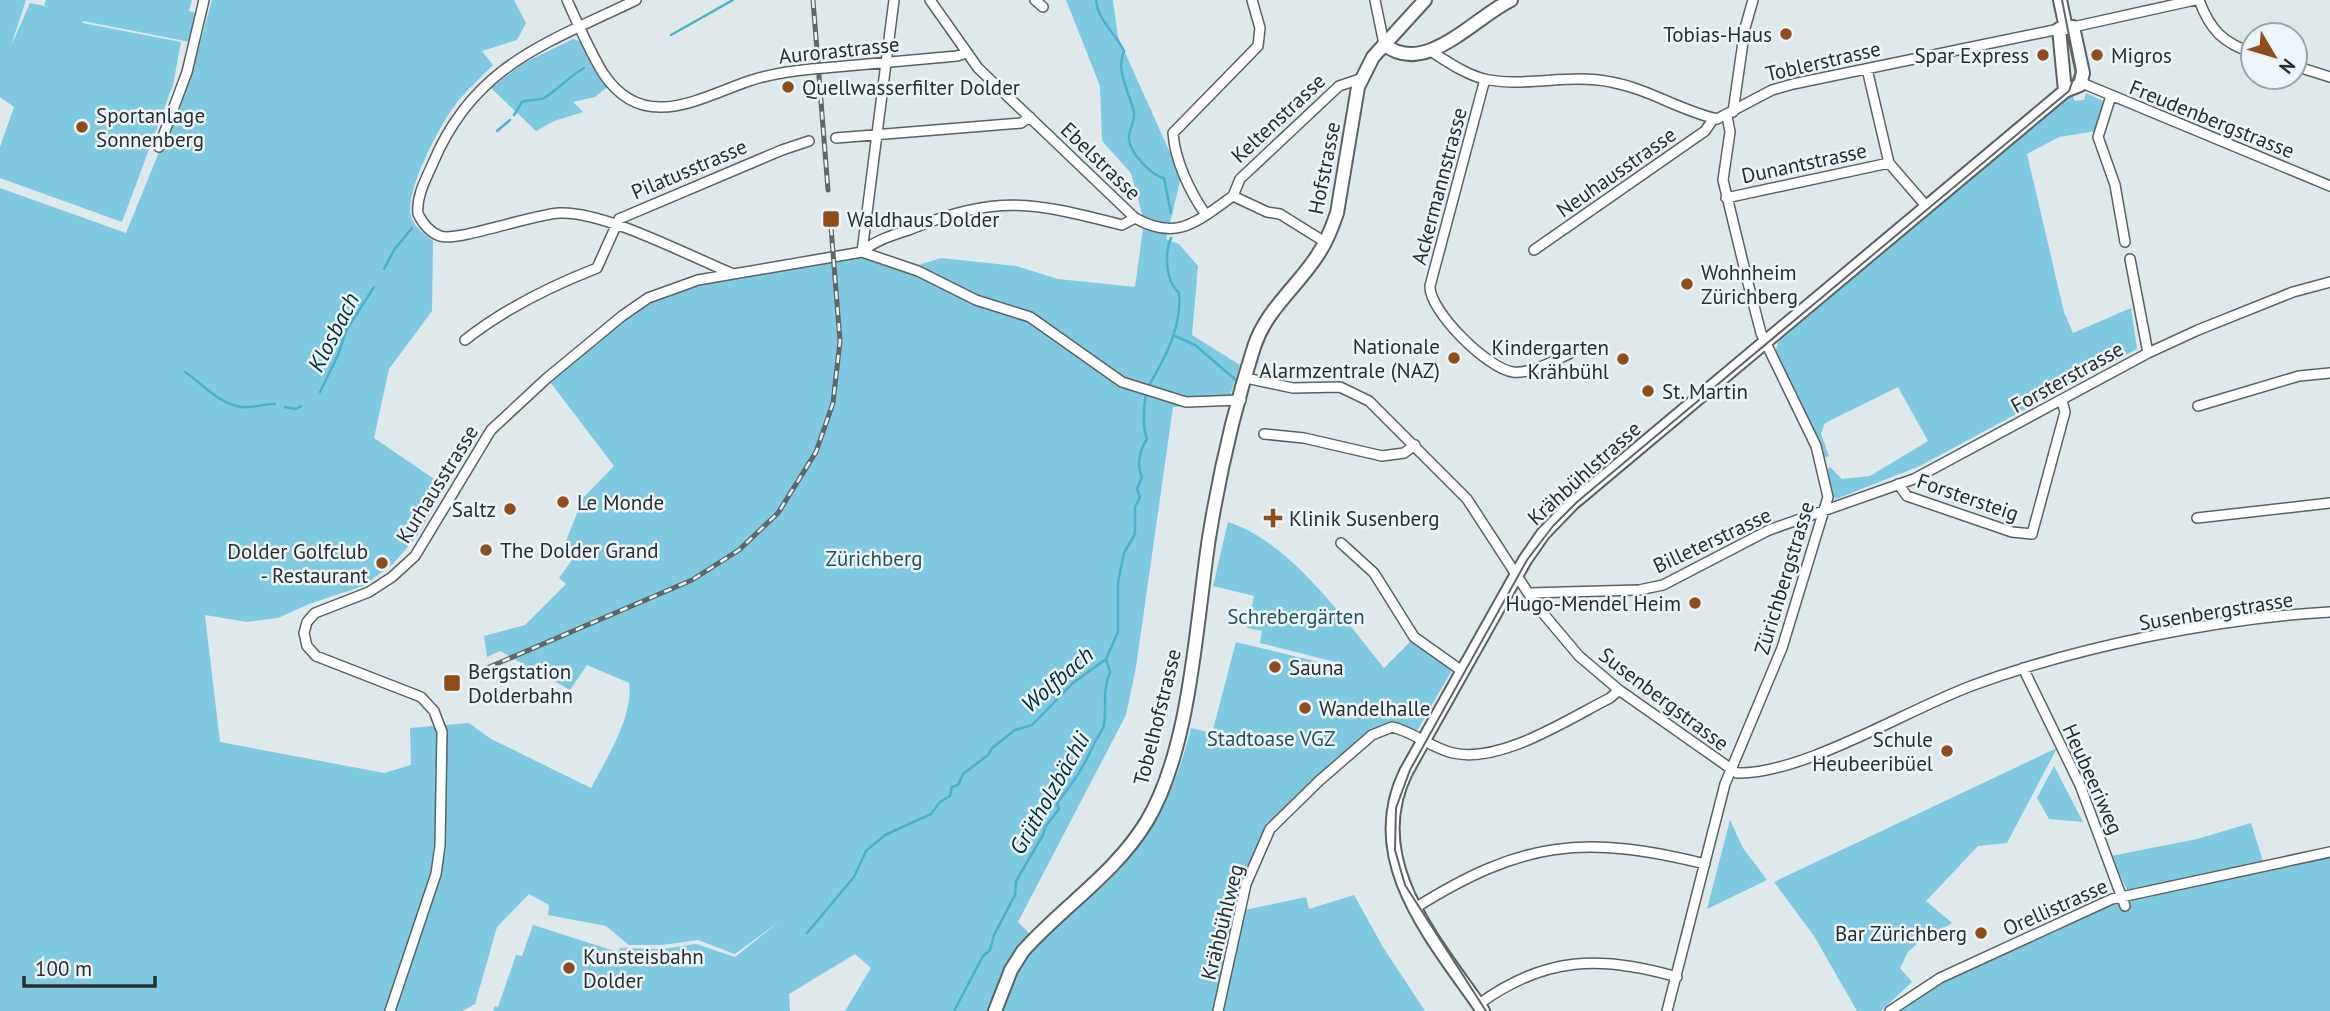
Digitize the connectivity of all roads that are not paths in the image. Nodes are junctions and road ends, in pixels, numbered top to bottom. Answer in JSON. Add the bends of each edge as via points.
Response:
{"nodes":[{"id":1,"x":204,"y":0,"type":"edge"},
{"id":2,"x":567,"y":0,"type":"edge"},
{"id":3,"x":636,"y":0,"type":"edge"},
{"id":4,"x":894,"y":0,"type":"edge"},
{"id":5,"x":930,"y":0,"type":"edge"},
{"id":6,"x":1035,"y":0,"type":"edge"},
{"id":7,"x":1252,"y":0,"type":"edge"},
{"id":8,"x":1375,"y":0,"type":"edge"},
{"id":9,"x":1426,"y":0,"type":"edge"},
{"id":10,"x":1511,"y":0,"type":"edge"},
{"id":11,"x":1753,"y":0,"type":"edge"},
{"id":12,"x":2060,"y":0,"type":"edge"},
{"id":13,"x":2197,"y":0,"type":"edge"},
{"id":14,"x":1043,"y":7,"type":"dead end"},
{"id":15,"x":580,"y":27,"type":"junction"},
{"id":16,"x":2066,"y":28,"type":"junction"},
{"id":17,"x":1384,"y":44,"type":"junction"},
{"id":18,"x":2239,"y":48,"type":"edge"},
{"id":19,"x":1432,"y":52,"type":"junction"},
{"id":20,"x":966,"y":53,"type":"junction"},
{"id":21,"x":885,"y":62,"type":"junction"},
{"id":22,"x":1867,"y":69,"type":"junction"},
{"id":23,"x":2309,"y":70,"type":"edge"},
{"id":24,"x":1363,"y":74,"type":"junction"},
{"id":25,"x":2330,"y":76,"type":"edge"},
{"id":26,"x":1485,"y":79,"type":"junction"},
{"id":27,"x":2082,"y":83,"type":"junction"},
{"id":28,"x":2065,"y":91,"type":"junction"},
{"id":29,"x":2111,"y":96,"type":"junction"},
{"id":30,"x":1730,"y":114,"type":"junction"},
{"id":31,"x":1030,"y":117,"type":"junction"},
{"id":32,"x":1714,"y":118,"type":"junction"},
{"id":33,"x":876,"y":136,"type":"junction"},
{"id":34,"x":836,"y":138,"type":"dead end"},
{"id":35,"x":809,"y":141,"type":"dead end"},
{"id":36,"x":159,"y":147,"type":"dead end"},
{"id":37,"x":1889,"y":163,"type":"junction"},
{"id":38,"x":2330,"y":186,"type":"edge"},
{"id":39,"x":1233,"y":196,"type":"junction"},
{"id":40,"x":1726,"y":198,"type":"junction"},
{"id":41,"x":1927,"y":207,"type":"junction"},
{"id":42,"x":1206,"y":215,"type":"junction"},
{"id":43,"x":1135,"y":218,"type":"junction"},
{"id":44,"x":616,"y":226,"type":"junction"},
{"id":45,"x":863,"y":237,"type":"junction"},
{"id":46,"x":1325,"y":242,"type":"junction"},
{"id":47,"x":2126,"y":242,"type":"dead end"},
{"id":48,"x":873,"y":243,"type":"junction"},
{"id":49,"x":1534,"y":250,"type":"dead end"},
{"id":50,"x":862,"y":252,"type":"junction"},
{"id":51,"x":2130,"y":259,"type":"dead end"},
{"id":52,"x":732,"y":274,"type":"junction"},
{"id":53,"x":2330,"y":282,"type":"edge"},
{"id":54,"x":465,"y":340,"type":"dead end"},
{"id":55,"x":1766,"y":341,"type":"junction"},
{"id":56,"x":2148,"y":353,"type":"junction"},
{"id":57,"x":1569,"y":354,"type":"dead end"},
{"id":58,"x":2330,"y":373,"type":"edge"},
{"id":59,"x":1247,"y":378,"type":"junction"},
{"id":60,"x":1241,"y":400,"type":"junction"},
{"id":61,"x":2062,"y":401,"type":"junction"},
{"id":62,"x":2198,"y":406,"type":"dead end"},
{"id":63,"x":1264,"y":434,"type":"dead end"},
{"id":64,"x":1415,"y":444,"type":"junction"},
{"id":65,"x":1898,"y":484,"type":"junction"},
{"id":66,"x":2330,"y":503,"type":"edge"},
{"id":67,"x":1825,"y":511,"type":"junction"},
{"id":68,"x":2197,"y":518,"type":"dead end"},
{"id":69,"x":1341,"y":543,"type":"dead end"},
{"id":70,"x":1515,"y":575,"type":"junction"},
{"id":71,"x":1529,"y":593,"type":"junction"},
{"id":72,"x":2330,"y":612,"type":"edge"},
{"id":73,"x":2023,"y":668,"type":"junction"},
{"id":74,"x":1462,"y":671,"type":"junction"},
{"id":75,"x":1619,"y":690,"type":"junction"},
{"id":76,"x":1423,"y":741,"type":"junction"},
{"id":77,"x":1731,"y":771,"type":"junction"},
{"id":78,"x":2330,"y":852,"type":"edge"},
{"id":79,"x":1704,"y":864,"type":"junction"},
{"id":80,"x":2124,"y":901,"type":"junction"},
{"id":81,"x":1415,"y":908,"type":"junction"},
{"id":82,"x":1677,"y":977,"type":"junction"},
{"id":83,"x":1481,"y":1008,"type":"edge"},
{"id":84,"x":390,"y":1011,"type":"edge"},
{"id":85,"x":995,"y":1011,"type":"edge"},
{"id":86,"x":1218,"y":1011,"type":"edge"},
{"id":87,"x":1667,"y":1011,"type":"edge"},
{"id":88,"x":1890,"y":1011,"type":"edge"}],
"edges":[{"from":1,"to":36,"type":"street","via":[[187,72]]},
{"from":2,"to":15,"type":"street","name":"Aurorastrasse"},
{"from":3,"to":15,"type":"street"},
{"from":4,"to":21,"type":"street"},
{"from":5,"to":20,"type":"street","name":"Ebelstrasse"},
{"from":6,"to":14,"type":"street"},
{"from":7,"to":42,"type":"street","via":[[1260,28],[1258,46],[1172,133],[1175,152]]},
{"from":8,"to":17,"type":"street"},
{"from":9,"to":17,"type":"street"},
{"from":10,"to":19,"type":"street"},
{"from":11,"to":30,"type":"street","name":"Zürichbergstrasse"},
{"from":12,"to":16,"type":"street"},
{"from":13,"to":16,"type":"street","name":"Toblerstrasse"},
{"from":13,"to":18,"type":"street","via":[[2217,35]]},
{"from":15,"to":21,"type":"street","name":"Aurorastrasse","bridge":true,"via":[[604,73],[629,97],[671,108],[762,77]]},
{"from":15,"to":44,"type":"street","via":[[515,60],[465,104],[444,136],[421,191],[418,214],[431,232],[442,237],[563,213]]},
{"from":16,"to":22,"type":"street","name":"Toblerstrasse"},
{"from":16,"to":27,"type":"street","via":[[2083,68]]},
{"from":16,"to":28,"type":"street"},
{"from":17,"to":19,"type":"street","via":[[1404,54]]},
{"from":17,"to":24,"type":"street"},
{"from":19,"to":26,"type":"street"},
{"from":20,"to":21,"type":"street","name":"Aurorastrasse"},
{"from":20,"to":31,"type":"street","name":"Ebelstrasse"},
{"from":21,"to":33,"type":"street"},
{"from":22,"to":30,"type":"street","name":"Toblerstrasse","via":[[1772,90]]},
{"from":22,"to":37,"type":"street"},
{"from":23,"to":25,"type":"street"},
{"from":24,"to":39,"type":"street","name":"Keltenstrasse","via":[[1339,86],[1240,179]]},
{"from":24,"to":46,"type":"street","name":"Hofstrasse","via":[[1337,213]]},
{"from":26,"to":32,"type":"street","via":[[1609,81]]},
{"from":26,"to":57,"type":"street","name":"Ackermannstrasse","via":[[1430,285],[1431,296],[1452,326],[1504,370],[1525,371]]},
{"from":27,"to":28,"type":"street","name":"Krähbühlstrasse"},
{"from":27,"to":29,"type":"street","name":"Freudenbergstrasse"},
{"from":28,"to":41,"type":"street","name":"Krähbühlstrasse"},
{"from":29,"to":38,"type":"street","name":"Freudenbergstrasse"},
{"from":29,"to":47,"type":"street","via":[[2098,137],[2115,185]]},
{"from":30,"to":32,"type":"street","name":"Toblerstrasse"},
{"from":30,"to":40,"type":"street","name":"Zürichbergstrasse","via":[[1722,172]]},
{"from":31,"to":33,"type":"street","via":[[1021,123]]},
{"from":31,"to":43,"type":"street","name":"Ebelstrasse"},
{"from":32,"to":49,"type":"street","name":"Neuhausstrasse","via":[[1705,131]]},
{"from":33,"to":34,"type":"street"},
{"from":33,"to":45,"type":"street"},
{"from":35,"to":44,"type":"street","name":"Pilatusstrasse","via":[[627,215]]},
{"from":37,"to":40,"type":"street","name":"Dunantstrasse"},
{"from":37,"to":41,"type":"street"},
{"from":39,"to":42,"type":"street","name":"Ebelstrasse"},
{"from":39,"to":46,"type":"street","via":[[1280,214]]},
{"from":40,"to":55,"type":"street","name":"Zürichbergstrasse"},
{"from":41,"to":55,"type":"street","name":"Krähbühlstrasse"},
{"from":42,"to":43,"type":"street","name":"Ebelstrasse","via":[[1171,230]]},
{"from":43,"to":48,"type":"street","name":"Kurhausstrasse","via":[[1122,225],[1027,204],[983,206],[962,209]]},
{"from":44,"to":52,"type":"street"},
{"from":44,"to":54,"type":"street","name":"Pilatusstrasse","via":[[597,268],[489,321]]},
{"from":45,"to":48,"type":"street"},
{"from":45,"to":50,"type":"street"},
{"from":46,"to":59,"type":"street","name":"Hofstrasse","via":[[1264,324]]},
{"from":48,"to":50,"type":"street","name":"Kurhausstrasse"},
{"from":50,"to":52,"type":"street","name":"Kurhausstrasse"},
{"from":50,"to":60,"type":"street","via":[[918,271],[976,300],[1030,317],[1122,382],[1167,398]]},
{"from":51,"to":56,"type":"street"},
{"from":52,"to":84,"type":"street","name":"Kurhausstrasse","via":[[698,280],[648,298],[593,340],[491,430],[415,556],[380,585],[315,613],[307,622],[307,646],[316,656],[421,697],[434,711],[442,732],[436,874]]},
{"from":53,"to":56,"type":"street","name":"Forsterstrasse","via":[[2267,301]]},
{"from":55,"to":67,"type":"street","name":"Zürichbergstrasse","via":[[1816,446],[1827,483]]},
{"from":55,"to":70,"type":"street","name":"Krähbühlstrasse","via":[[1563,513]]},
{"from":56,"to":61,"type":"street","name":"Forsterstrasse"},
{"from":58,"to":62,"type":"street","via":[[2214,396]]},
{"from":59,"to":60,"type":"street","name":"Tobelhofstrasse"},
{"from":59,"to":64,"type":"street","name":"Susenbergstrasse","via":[[1293,388],[1340,387],[1357,393]]},
{"from":60,"to":85,"type":"street","name":"Tobelhofstrasse","via":[[1209,536],[1188,691],[1159,796],[1124,854],[1023,951]]},
{"from":61,"to":65,"type":"street","name":"Forsterstrasse"},
{"from":61,"to":65,"type":"street","name":"Forstersteig","via":[[2065,412],[2032,534],[2012,532],[1907,496]]},
{"from":63,"to":64,"type":"street","via":[[1382,456],[1404,453]]},
{"from":64,"to":70,"type":"street","name":"Susenbergstrasse","via":[[1472,506]]},
{"from":65,"to":67,"type":"street","name":"Forsterstrasse"},
{"from":66,"to":68,"type":"street"},
{"from":67,"to":71,"type":"street","name":"Billeterstrasse","via":[[1769,530],[1663,585],[1639,590]]},
{"from":67,"to":77,"type":"street","name":"Zürichbergstrasse","via":[[1779,657]]},
{"from":69,"to":74,"type":"street","via":[[1374,573],[1413,637]]},
{"from":70,"to":71,"type":"street","name":"Susenbergstrasse"},
{"from":70,"to":74,"type":"street","name":"Krähbühlstrasse"},
{"from":71,"to":75,"type":"street","name":"Susenbergstrasse","via":[[1566,643]]},
{"from":72,"to":73,"type":"street","name":"Susenbergstrasse","via":[[2216,625]]},
{"from":73,"to":77,"type":"street","name":"Susenbergstrasse","via":[[1948,695],[1828,749],[1759,770]]},
{"from":73,"to":80,"type":"street","name":"Heubeeriweg","via":[[2080,785]]},
{"from":74,"to":76,"type":"street","name":"Krähbühlstrasse"},
{"from":75,"to":76,"type":"street","name":"Krähbühlweg","via":[[1501,749],[1455,753]]},
{"from":75,"to":77,"type":"street","name":"Susenbergstrasse"},
{"from":76,"to":81,"type":"street","name":"Krähbühlstrasse","via":[[1399,787],[1391,829],[1396,867]]},
{"from":76,"to":86,"type":"street","name":"Krähbühlweg","via":[[1399,729],[1380,730],[1270,829],[1246,884]]},
{"from":77,"to":79,"type":"street","name":"Zürichbergstrasse"},
{"from":78,"to":80,"type":"street","name":"Orellistrasse"},
{"from":79,"to":81,"type":"street","via":[[1636,848],[1559,848],[1482,870]]},
{"from":79,"to":82,"type":"street","name":"Zürichbergstrasse"},
{"from":80,"to":88,"type":"street","name":"Orellistrasse","via":[[1940,978]]},
{"from":81,"to":83,"type":"street","name":"Krähbühlstrasse"},
{"from":82,"to":83,"type":"street","via":[[1616,963],[1577,962],[1516,981]]},
{"from":82,"to":87,"type":"street","name":"Zürichbergstrasse"}]}
